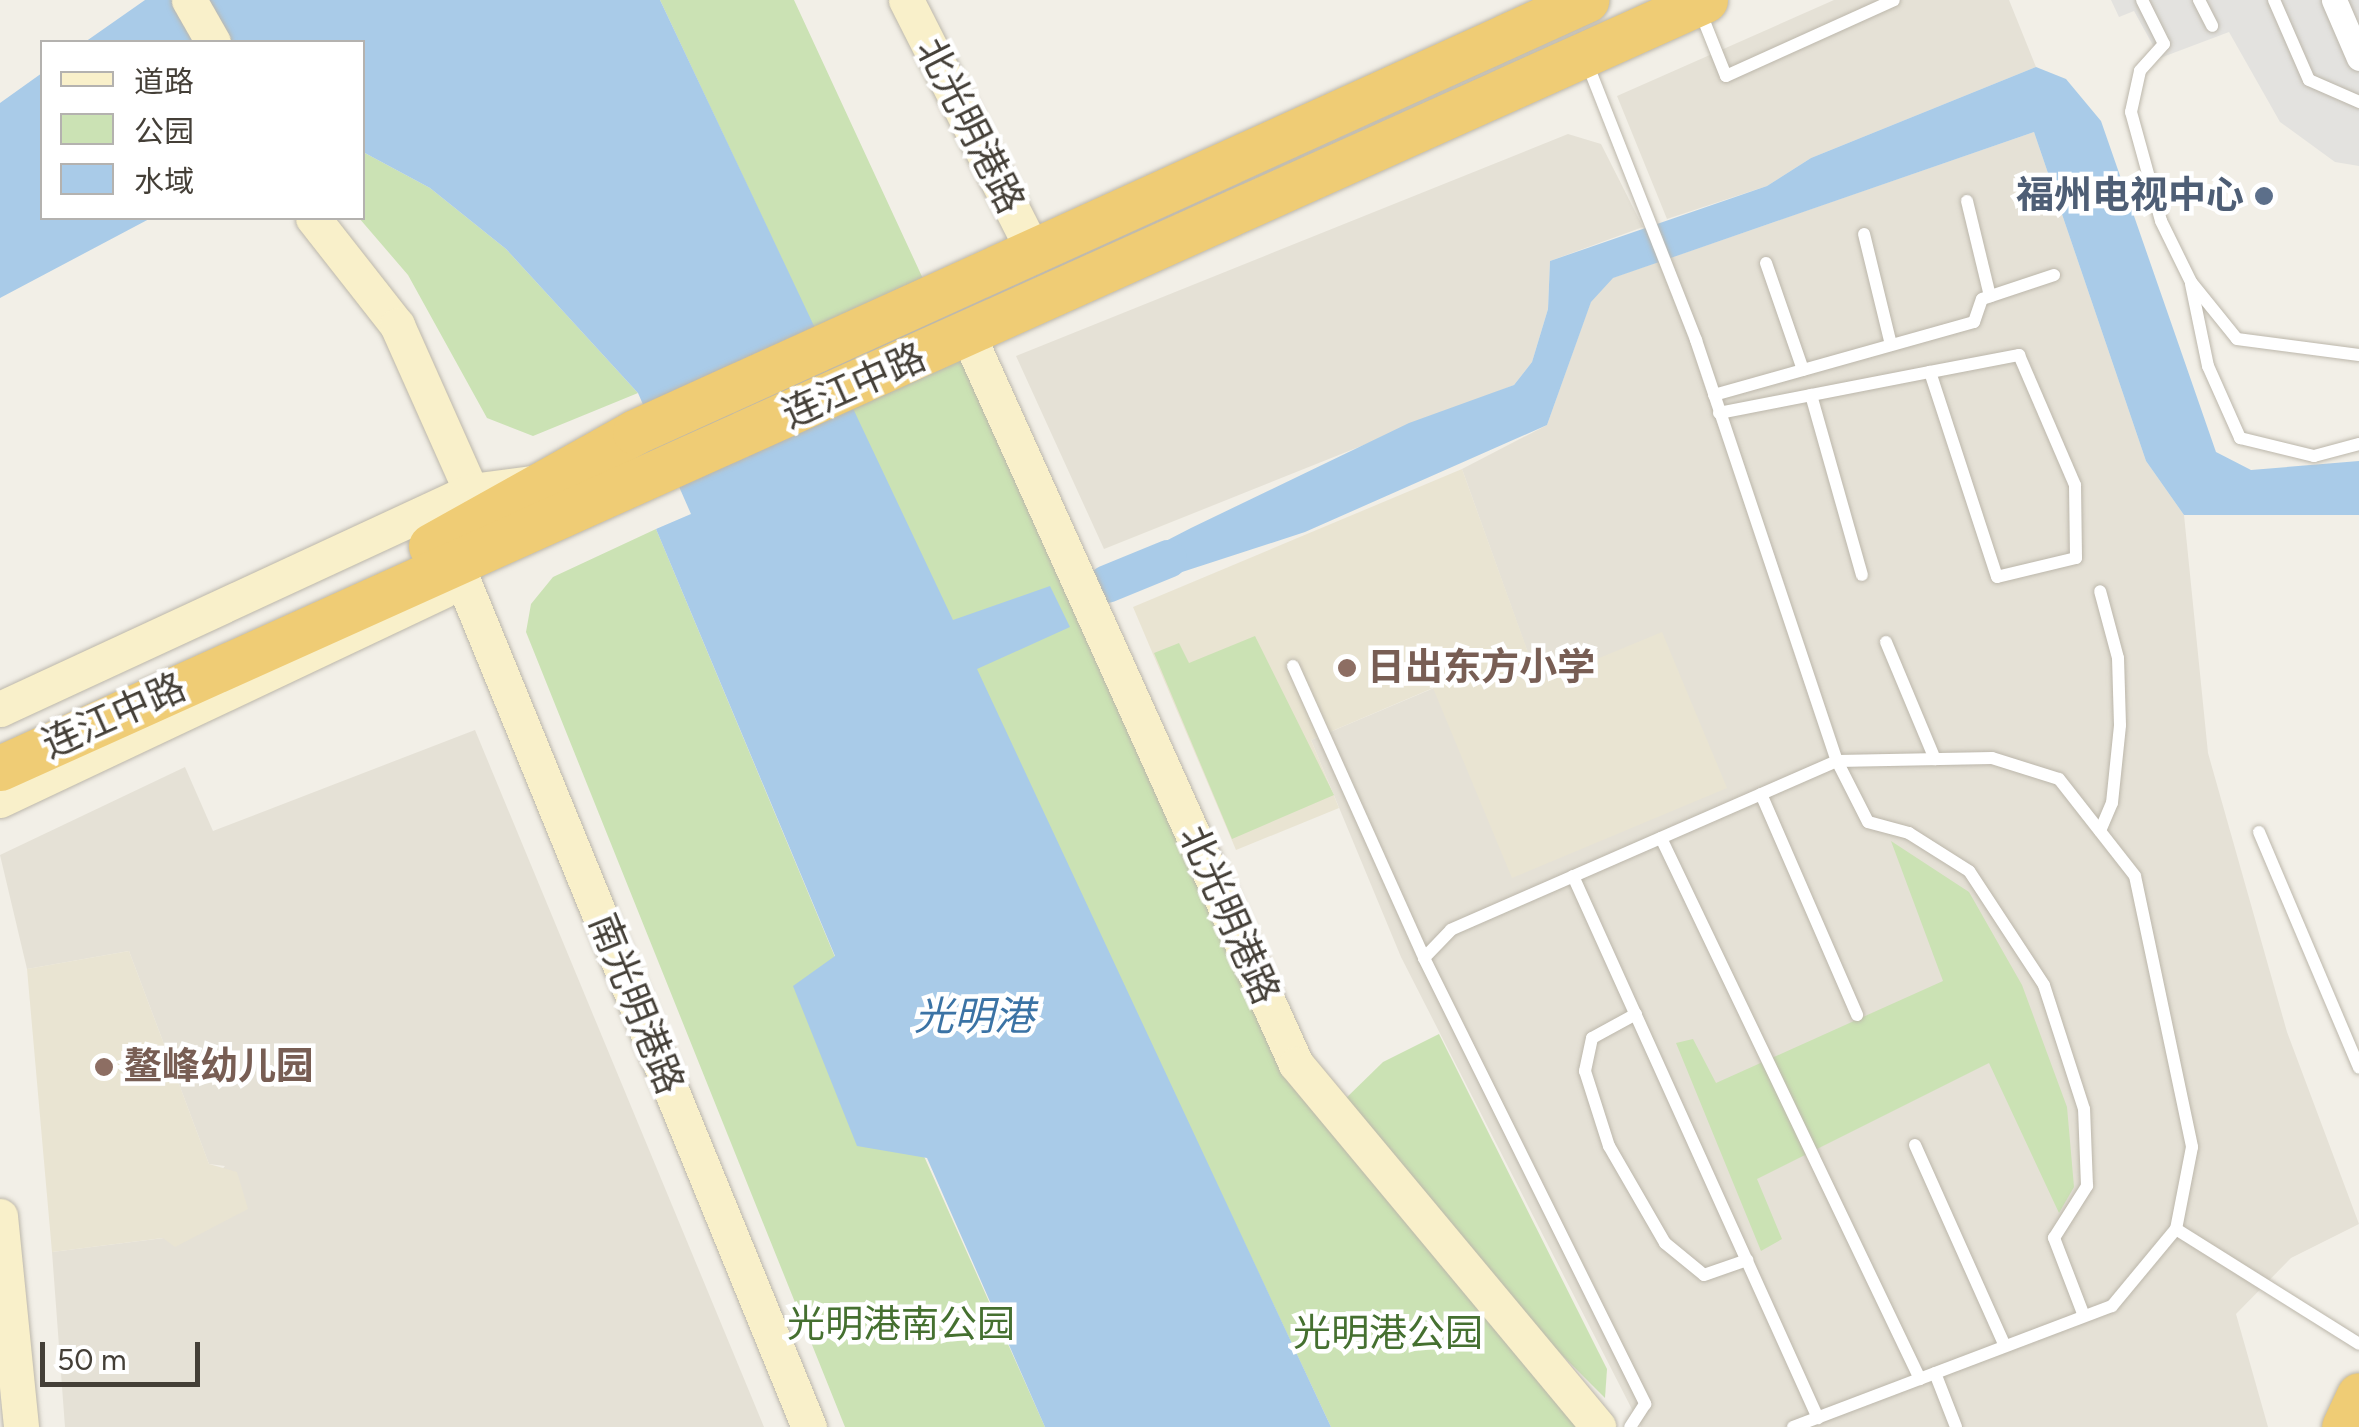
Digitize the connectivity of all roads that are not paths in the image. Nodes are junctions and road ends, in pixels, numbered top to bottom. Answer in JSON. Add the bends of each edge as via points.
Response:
{"nodes":[{"id":1,"x":189,"y":0,"type":"edge"},
{"id":2,"x":906,"y":0,"type":"edge"},
{"id":3,"x":1894,"y":0,"type":"edge"},
{"id":4,"x":2142,"y":0,"type":"edge"},
{"id":5,"x":2199,"y":0,"type":"edge"},
{"id":6,"x":2274,"y":0,"type":"edge"},
{"id":7,"x":2334,"y":0,"type":"edge"},
{"id":8,"x":1570,"y":4,"type":"edge"},
{"id":9,"x":1698,"y":7,"type":"edge"},
{"id":10,"x":2212,"y":26,"type":"dead end"},
{"id":11,"x":212,"y":40,"type":"edge"},
{"id":12,"x":1584,"y":56,"type":"junction"},
{"id":13,"x":2359,"y":58,"type":"edge"},
{"id":14,"x":2359,"y":102,"type":"edge"},
{"id":15,"x":1966,"y":202,"type":"dead end"},
{"id":16,"x":315,"y":220,"type":"edge"},
{"id":17,"x":1864,"y":234,"type":"dead end"},
{"id":18,"x":1034,"y":252,"type":"junction"},
{"id":19,"x":1766,"y":263,"type":"dead end"},
{"id":20,"x":2054,"y":275,"type":"dead end"},
{"id":21,"x":2191,"y":282,"type":"junction"},
{"id":22,"x":1990,"y":296,"type":"junction"},
{"id":23,"x":968,"y":336,"type":"junction"},
{"id":24,"x":1891,"y":345,"type":"junction"},
{"id":25,"x":2359,"y":355,"type":"edge"},
{"id":26,"x":1803,"y":370,"type":"junction"},
{"id":27,"x":1930,"y":372,"type":"junction"},
{"id":28,"x":1714,"y":394,"type":"junction"},
{"id":29,"x":1811,"y":395,"type":"junction"},
{"id":30,"x":1719,"y":413,"type":"junction"},
{"id":31,"x":2359,"y":444,"type":"edge"},
{"id":32,"x":471,"y":491,"type":"junction"},
{"id":33,"x":556,"y":500,"type":"junction"},
{"id":34,"x":456,"y":560,"type":"junction"},
{"id":35,"x":1862,"y":575,"type":"dead end"},
{"id":36,"x":2100,"y":591,"type":"dead end"},
{"id":37,"x":1886,"y":642,"type":"dead end"},
{"id":38,"x":1293,"y":666,"type":"dead end"},
{"id":39,"x":0,"y":709,"type":"edge"},
{"id":40,"x":0,"y":740,"type":"edge"},
{"id":41,"x":1936,"y":759,"type":"junction"},
{"id":42,"x":1837,"y":761,"type":"junction"},
{"id":43,"x":0,"y":768,"type":"edge"},
{"id":44,"x":1761,"y":794,"type":"junction"},
{"id":45,"x":0,"y":800,"type":"edge"},
{"id":46,"x":2100,"y":831,"type":"junction"},
{"id":47,"x":2259,"y":832,"type":"dead end"},
{"id":48,"x":1662,"y":838,"type":"junction"},
{"id":49,"x":1574,"y":876,"type":"junction"},
{"id":50,"x":1424,"y":958,"type":"junction"},
{"id":51,"x":1636,"y":1014,"type":"junction"},
{"id":52,"x":1857,"y":1015,"type":"dead end"},
{"id":53,"x":2359,"y":1068,"type":"edge"},
{"id":54,"x":1915,"y":1145,"type":"dead end"},
{"id":55,"x":0,"y":1216,"type":"edge"},
{"id":56,"x":2176,"y":1228,"type":"junction"},
{"id":57,"x":1746,"y":1260,"type":"junction"},
{"id":58,"x":2084,"y":1316,"type":"junction"},
{"id":59,"x":2359,"y":1344,"type":"edge"},
{"id":60,"x":2005,"y":1346,"type":"junction"},
{"id":61,"x":1935,"y":1373,"type":"junction"},
{"id":62,"x":1920,"y":1378,"type":"junction"},
{"id":63,"x":2359,"y":1395,"type":"edge"},
{"id":64,"x":1818,"y":1418,"type":"junction"},
{"id":65,"x":22,"y":1427,"type":"edge"},
{"id":66,"x":808,"y":1427,"type":"edge"},
{"id":67,"x":1598,"y":1427,"type":"edge"},
{"id":68,"x":1630,"y":1427,"type":"edge"},
{"id":69,"x":1793,"y":1427,"type":"edge"},
{"id":70,"x":1956,"y":1427,"type":"edge"},
{"id":71,"x":2344,"y":1427,"type":"edge"}],
"edges":[{"from":1,"to":11,"type":"street"},
{"from":2,"to":18,"type":"street","name":"北光明港路"},
{"from":3,"to":9,"type":"lane","via":[[1726,76]]},
{"from":4,"to":21,"type":"lane","via":[[2164,44],[2140,71],[2131,112],[2161,221]]},
{"from":5,"to":10,"type":"lane"},
{"from":6,"to":14,"type":"lane","via":[[2309,80]]},
{"from":7,"to":13,"type":"street"},
{"from":8,"to":18,"type":"highway","name":"连江中路"},
{"from":9,"to":12,"type":"highway","name":"连江中路"},
{"from":12,"to":23,"type":"highway","name":"连江中路"},
{"from":12,"to":28,"type":"lane"},
{"from":15,"to":22,"type":"lane"},
{"from":16,"to":32,"type":"street","via":[[396,325]]},
{"from":17,"to":24,"type":"lane"},
{"from":18,"to":33,"type":"highway","name":"连江中路","via":[[635,432]]},
{"from":19,"to":26,"type":"lane"},
{"from":20,"to":22,"type":"lane"},
{"from":21,"to":25,"type":"lane","via":[[2237,339]]},
{"from":21,"to":31,"type":"lane","via":[[2208,366],[2240,438],[2314,456]]},
{"from":22,"to":24,"type":"lane","via":[[1974,322]]},
{"from":23,"to":33,"type":"highway","name":"连江中路","via":[[655,474]]},
{"from":23,"to":67,"type":"street","name":"北光明港路","via":[[1296,1064]]},
{"from":24,"to":26,"type":"lane"},
{"from":26,"to":28,"type":"lane"},
{"from":27,"to":27,"type":"lane","via":[[2019,354],[2075,485],[2076,558],[1998,577]]},
{"from":27,"to":29,"type":"lane"},
{"from":28,"to":30,"type":"lane"},
{"from":29,"to":30,"type":"lane"},
{"from":29,"to":35,"type":"lane"},
{"from":30,"to":42,"type":"lane"},
{"from":32,"to":33,"type":"street"},
{"from":32,"to":39,"type":"street"},
{"from":33,"to":34,"type":"highway","name":"连江中路"},
{"from":34,"to":40,"type":"highway","name":"连江中路"},
{"from":34,"to":43,"type":"highway","name":"连江中路"},
{"from":34,"to":45,"type":"street"},
{"from":34,"to":66,"type":"street","name":"南光明港路"},
{"from":36,"to":46,"type":"lane","via":[[2118,658],[2120,725]]},
{"from":37,"to":41,"type":"lane"},
{"from":38,"to":50,"type":"lane"},
{"from":41,"to":42,"type":"lane"},
{"from":41,"to":46,"type":"lane","via":[[1992,758],[2059,779]]},
{"from":42,"to":44,"type":"lane"},
{"from":42,"to":58,"type":"lane","via":[[1868,822],[1909,833],[1969,871],[2044,985],[2084,1109],[2087,1186],[2054,1238]]},
{"from":44,"to":48,"type":"lane"},
{"from":44,"to":52,"type":"lane"},
{"from":46,"to":56,"type":"lane","via":[[2135,876],[2192,1147]]},
{"from":47,"to":53,"type":"lane"},
{"from":48,"to":49,"type":"lane"},
{"from":48,"to":62,"type":"lane"},
{"from":49,"to":50,"type":"lane","via":[[1452,930]]},
{"from":49,"to":51,"type":"lane"},
{"from":50,"to":68,"type":"lane","via":[[1646,1404]]},
{"from":51,"to":57,"type":"lane"},
{"from":51,"to":57,"type":"lane","via":[[1592,1038],[1588,1054],[1609,1146],[1666,1243],[1704,1275]]},
{"from":54,"to":60,"type":"lane"},
{"from":55,"to":65,"type":"street"},
{"from":56,"to":58,"type":"lane","via":[[2112,1306]]},
{"from":56,"to":59,"type":"lane"},
{"from":57,"to":64,"type":"lane"},
{"from":58,"to":60,"type":"lane"},
{"from":60,"to":61,"type":"lane"},
{"from":61,"to":62,"type":"lane"},
{"from":61,"to":70,"type":"lane"},
{"from":62,"to":64,"type":"lane"},
{"from":63,"to":71,"type":"highway"},
{"from":64,"to":69,"type":"lane"}]}
